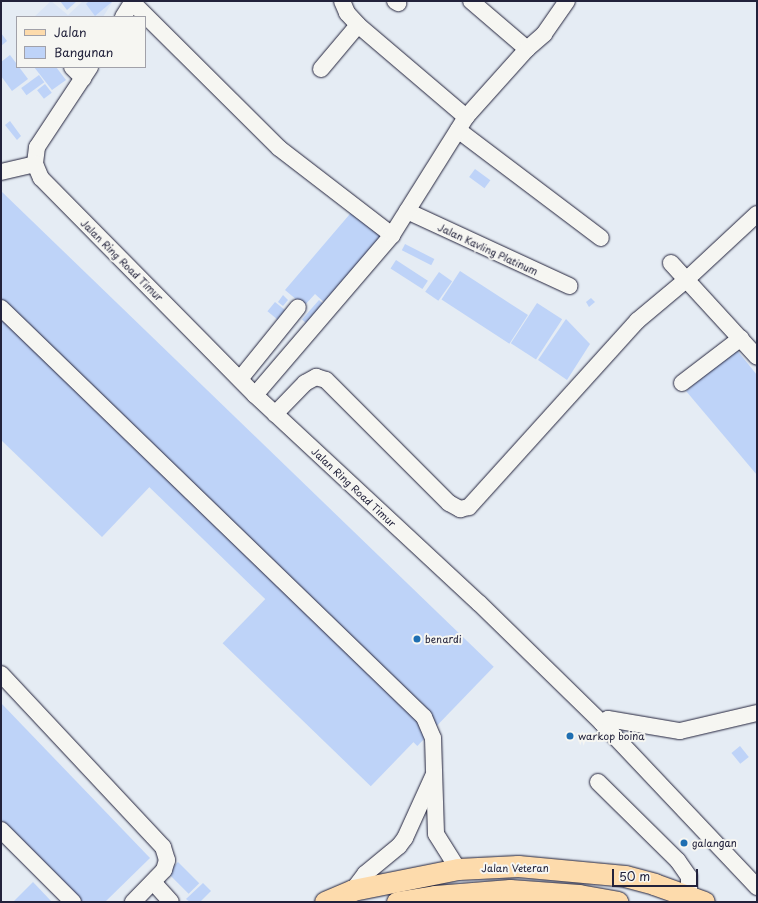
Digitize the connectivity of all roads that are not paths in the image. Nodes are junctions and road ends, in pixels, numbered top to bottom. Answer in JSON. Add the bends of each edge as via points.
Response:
{"nodes":[{"id":1,"x":342,"y":1,"type":"edge"},
{"id":2,"x":471,"y":1,"type":"edge"},
{"id":3,"x":567,"y":1,"type":"edge"},
{"id":4,"x":133,"y":2,"type":"edge"},
{"id":5,"x":124,"y":16,"type":"edge"},
{"id":6,"x":358,"y":25,"type":"junction"},
{"id":7,"x":527,"y":49,"type":"junction"},
{"id":8,"x":321,"y":69,"type":"dead end"},
{"id":9,"x":81,"y":71,"type":"edge"},
{"id":10,"x":466,"y":117,"type":"junction"},
{"id":11,"x":458,"y":130,"type":"junction"},
{"id":12,"x":34,"y":164,"type":"junction"},
{"id":13,"x":1,"y":172,"type":"edge"},
{"id":14,"x":407,"y":211,"type":"junction"},
{"id":15,"x":757,"y":214,"type":"edge"},
{"id":16,"x":392,"y":235,"type":"junction"},
{"id":17,"x":601,"y":238,"type":"dead end"},
{"id":18,"x":671,"y":263,"type":"dead end"},
{"id":19,"x":686,"y":280,"type":"junction"},
{"id":20,"x":569,"y":286,"type":"dead end"},
{"id":21,"x":298,"y":307,"type":"dead end"},
{"id":22,"x":1,"y":308,"type":"edge"},
{"id":23,"x":748,"y":343,"type":"edge"},
{"id":24,"x":240,"y":379,"type":"junction"},
{"id":25,"x":682,"y":383,"type":"dead end"},
{"id":26,"x":255,"y":395,"type":"junction"},
{"id":27,"x":275,"y":414,"type":"junction"},
{"id":28,"x":1,"y":674,"type":"edge"},
{"id":29,"x":757,"y":712,"type":"edge"},
{"id":30,"x":602,"y":722,"type":"junction"},
{"id":31,"x":435,"y":772,"type":"junction"},
{"id":32,"x":598,"y":782,"type":"dead end"},
{"id":33,"x":1,"y":830,"type":"edge"},
{"id":34,"x":458,"y":869,"type":"junction"},
{"id":35,"x":154,"y":882,"type":"junction"},
{"id":36,"x":757,"y":888,"type":"edge"},
{"id":37,"x":353,"y":890,"type":"junction"},
{"id":38,"x":697,"y":899,"type":"edge"},
{"id":39,"x":73,"y":902,"type":"edge"},
{"id":40,"x":133,"y":902,"type":"edge"},
{"id":41,"x":172,"y":902,"type":"edge"},
{"id":42,"x":325,"y":902,"type":"edge"},
{"id":43,"x":397,"y":902,"type":"edge"},
{"id":44,"x":617,"y":902,"type":"edge"}],
"edges":[{"from":1,"to":6,"type":"street","via":[[347,13]]},
{"from":2,"to":7,"type":"street"},
{"from":3,"to":7,"type":"street","via":[[544,34]]},
{"from":4,"to":5,"type":"street"},
{"from":4,"to":16,"type":"street","via":[[279,148]]},
{"from":6,"to":8,"type":"street"},
{"from":6,"to":10,"type":"street"},
{"from":7,"to":10,"type":"street"},
{"from":9,"to":12,"type":"street","via":[[37,146]]},
{"from":10,"to":11,"type":"street"},
{"from":11,"to":14,"type":"street"},
{"from":11,"to":17,"type":"street"},
{"from":12,"to":13,"type":"street"},
{"from":12,"to":24,"type":"street","name":"Jalan Ring Road Timur","via":[[41,178]]},
{"from":14,"to":16,"type":"street"},
{"from":14,"to":20,"type":"street","name":"Jalan Kavling Platinum"},
{"from":15,"to":19,"type":"street"},
{"from":16,"to":26,"type":"street"},
{"from":18,"to":19,"type":"street"},
{"from":19,"to":23,"type":"street"},
{"from":19,"to":27,"type":"street","via":[[637,321],[469,507],[460,509],[449,503],[326,380],[316,377],[305,383]]},
{"from":21,"to":24,"type":"street"},
{"from":22,"to":31,"type":"street","via":[[414,704],[430,727]]},
{"from":23,"to":25,"type":"street"},
{"from":24,"to":26,"type":"street","name":"Jalan Ring Road Timur"},
{"from":26,"to":27,"type":"street","name":"Jalan Ring Road Timur"},
{"from":27,"to":30,"type":"street","name":"Jalan Ring Road Timur","via":[[479,603]]},
{"from":28,"to":35,"type":"street","via":[[162,847],[167,865]]},
{"from":29,"to":30,"type":"street","via":[[680,731],[608,719]]},
{"from":30,"to":36,"type":"street","name":"Jalan Ring Road Timur"},
{"from":31,"to":34,"type":"street","via":[[434,825],[440,841]]},
{"from":31,"to":37,"type":"street","via":[[409,831],[399,846],[365,874]]},
{"from":32,"to":38,"type":"street","via":[[678,860],[689,876]]},
{"from":33,"to":39,"type":"street"},
{"from":34,"to":37,"type":"main road","name":"Jalan Veteran"},
{"from":34,"to":38,"type":"main road","name":"Jalan Veteran","via":[[518,866],[601,872],[654,884]]},
{"from":35,"to":40,"type":"street"},
{"from":35,"to":41,"type":"street"},
{"from":37,"to":42,"type":"main road","name":"Jalan Veteran"},
{"from":43,"to":44,"type":"main road","via":[[510,890]]}]}
